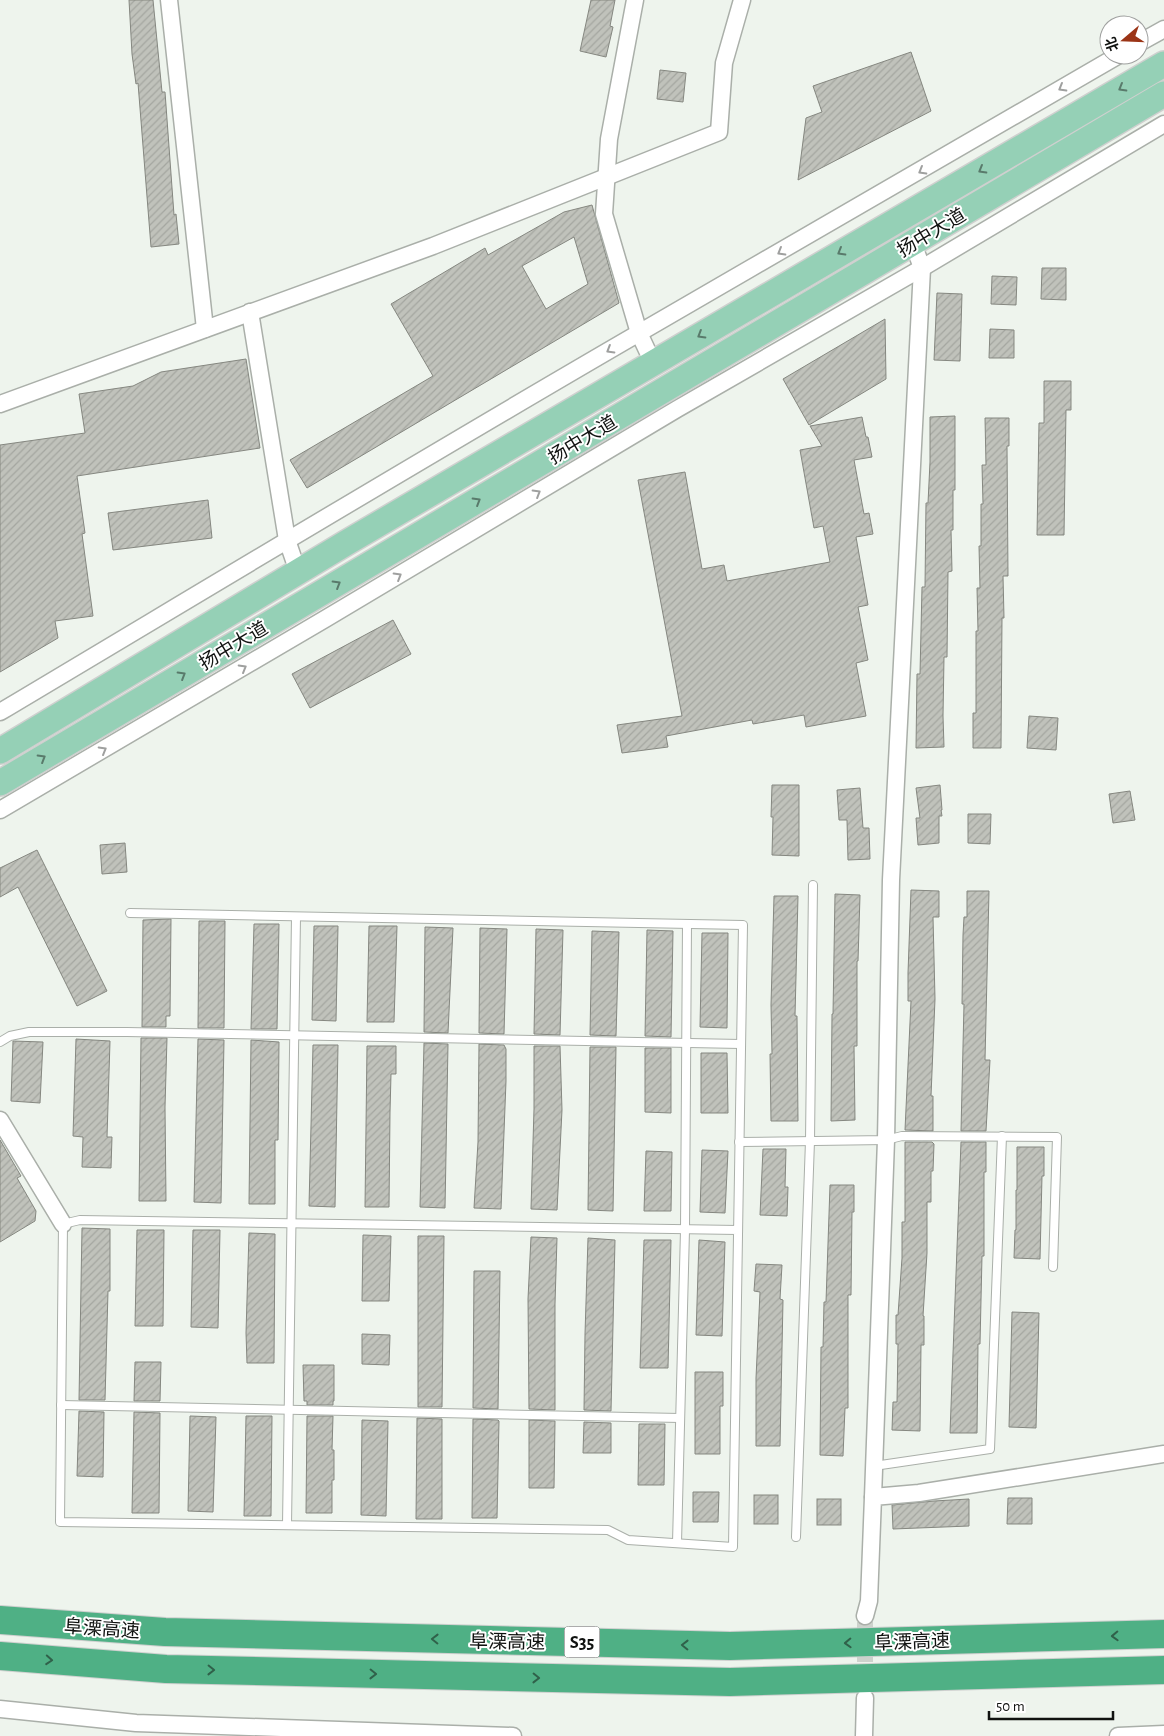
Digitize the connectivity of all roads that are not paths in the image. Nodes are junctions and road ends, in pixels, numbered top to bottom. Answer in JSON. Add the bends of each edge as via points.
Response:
{"nodes":[{"id":1,"x":170,"y":0,"type":"edge"},
{"id":2,"x":635,"y":0,"type":"edge"},
{"id":3,"x":742,"y":0,"type":"edge"},
{"id":4,"x":1164,"y":29,"type":"edge"},
{"id":5,"x":1149,"y":37,"type":"edge"},
{"id":6,"x":1164,"y":64,"type":"edge"},
{"id":7,"x":1102,"y":65,"type":"edge"},
{"id":8,"x":1164,"y":94,"type":"edge"},
{"id":9,"x":1164,"y":124,"type":"edge"},
{"id":10,"x":606,"y":177,"type":"junction"},
{"id":11,"x":899,"y":218,"type":"junction"},
{"id":12,"x":913,"y":243,"type":"junction"},
{"id":13,"x":922,"y":268,"type":"junction"},
{"id":14,"x":250,"y":312,"type":"junction"},
{"id":15,"x":205,"y":329,"type":"junction"},
{"id":16,"x":639,"y":333,"type":"junction"},
{"id":17,"x":653,"y":363,"type":"junction"},
{"id":18,"x":666,"y":389,"type":"junction"},
{"id":19,"x":0,"y":404,"type":"edge"},
{"id":20,"x":287,"y":540,"type":"junction"},
{"id":21,"x":298,"y":572,"type":"junction"},
{"id":22,"x":312,"y":598,"type":"junction"},
{"id":23,"x":0,"y":712,"type":"edge"},
{"id":24,"x":0,"y":750,"type":"edge"},
{"id":25,"x":1,"y":779,"type":"edge"},
{"id":26,"x":0,"y":810,"type":"edge"},
{"id":27,"x":813,"y":885,"type":"dead end"},
{"id":28,"x":130,"y":913,"type":"dead end"},
{"id":29,"x":296,"y":917,"type":"junction"},
{"id":30,"x":687,"y":924,"type":"junction"},
{"id":31,"x":294,"y":1036,"type":"junction"},
{"id":32,"x":0,"y":1042,"type":"edge"},
{"id":33,"x":686,"y":1043,"type":"junction"},
{"id":34,"x":741,"y":1044,"type":"junction"},
{"id":35,"x":0,"y":1120,"type":"edge"},
{"id":36,"x":1002,"y":1136,"type":"junction"},
{"id":37,"x":886,"y":1140,"type":"junction"},
{"id":38,"x":810,"y":1141,"type":"junction"},
{"id":39,"x":739,"y":1142,"type":"junction"},
{"id":40,"x":291,"y":1223,"type":"junction"},
{"id":41,"x":63,"y":1224,"type":"junction"},
{"id":42,"x":685,"y":1230,"type":"junction"},
{"id":43,"x":738,"y":1230,"type":"junction"},
{"id":44,"x":1053,"y":1267,"type":"dead end"},
{"id":45,"x":61,"y":1405,"type":"junction"},
{"id":46,"x":289,"y":1410,"type":"junction"},
{"id":47,"x":680,"y":1418,"type":"junction"},
{"id":48,"x":1164,"y":1454,"type":"edge"},
{"id":49,"x":874,"y":1466,"type":"junction"},
{"id":50,"x":873,"y":1497,"type":"junction"},
{"id":51,"x":287,"y":1525,"type":"junction"},
{"id":52,"x":796,"y":1537,"type":"dead end"},
{"id":53,"x":677,"y":1543,"type":"junction"},
{"id":54,"x":865,"y":1616,"type":"tunnel mouth"},
{"id":55,"x":0,"y":1620,"type":"edge"},
{"id":56,"x":1164,"y":1634,"type":"edge"},
{"id":57,"x":0,"y":1656,"type":"edge"},
{"id":58,"x":1164,"y":1670,"type":"edge"},
{"id":59,"x":864,"y":1698,"type":"tunnel mouth"},
{"id":60,"x":0,"y":1709,"type":"edge"},
{"id":61,"x":378,"y":1734,"type":"edge"},
{"id":62,"x":1164,"y":1734,"type":"edge"},
{"id":63,"x":513,"y":1736,"type":"edge"},
{"id":64,"x":864,"y":1736,"type":"edge"},
{"id":65,"x":1118,"y":1736,"type":"edge"}],
"edges":[{"from":1,"to":15,"type":"street"},
{"from":2,"to":10,"type":"street","via":[[609,138]]},
{"from":3,"to":10,"type":"street","via":[[724,63],[719,132]]},
{"from":4,"to":5,"type":"street"},
{"from":6,"to":11,"type":"main road","name":"扬中大道","one_way":true},
{"from":7,"to":16,"type":"street","one_way":true},
{"from":8,"to":12,"type":"main road","name":"扬中大道"},
{"from":9,"to":13,"type":"street"},
{"from":10,"to":14,"type":"street","via":[[433,246]]},
{"from":10,"to":16,"type":"street","via":[[604,214]]},
{"from":11,"to":12,"type":"main road"},
{"from":11,"to":17,"type":"main road","name":"扬中大道","one_way":true},
{"from":12,"to":13,"type":"street"},
{"from":12,"to":18,"type":"main road","name":"扬中大道"},
{"from":26,"to":13,"type":"street","one_way":true,"via":[[677,409]]},
{"from":13,"to":37,"type":"street","via":[[891,880]]},
{"from":14,"to":15,"type":"street"},
{"from":14,"to":20,"type":"street"},
{"from":15,"to":19,"type":"street"},
{"from":16,"to":17,"type":"street"},
{"from":16,"to":20,"type":"street","one_way":true},
{"from":17,"to":18,"type":"main road"},
{"from":17,"to":21,"type":"main road","name":"扬中大道"},
{"from":22,"to":18,"type":"main road","name":"扬中大道","one_way":true},
{"from":20,"to":21,"type":"street"},
{"from":20,"to":23,"type":"street"},
{"from":21,"to":22,"type":"main road"},
{"from":21,"to":24,"type":"main road","name":"扬中大道"},
{"from":25,"to":22,"type":"main road","name":"扬中大道","one_way":true},
{"from":27,"to":38,"type":"lane"},
{"from":28,"to":29,"type":"lane"},
{"from":29,"to":30,"type":"lane"},
{"from":29,"to":31,"type":"lane"},
{"from":30,"to":33,"type":"lane"},
{"from":30,"to":34,"type":"lane","via":[[743,925]]},
{"from":31,"to":32,"type":"lane","via":[[29,1032]]},
{"from":31,"to":33,"type":"lane"},
{"from":31,"to":40,"type":"lane"},
{"from":33,"to":34,"type":"lane"},
{"from":33,"to":42,"type":"lane"},
{"from":34,"to":39,"type":"lane"},
{"from":35,"to":41,"type":"street"},
{"from":36,"to":37,"type":"lane","via":[[902,1136]]},
{"from":36,"to":44,"type":"lane","via":[[1057,1137]]},
{"from":36,"to":49,"type":"lane","via":[[990,1449]]},
{"from":37,"to":38,"type":"lane"},
{"from":37,"to":49,"type":"street"},
{"from":38,"to":39,"type":"lane"},
{"from":38,"to":52,"type":"lane"},
{"from":39,"to":43,"type":"lane"},
{"from":40,"to":41,"type":"lane","via":[[80,1220]]},
{"from":40,"to":42,"type":"lane"},
{"from":40,"to":46,"type":"lane"},
{"from":41,"to":45,"type":"lane"},
{"from":42,"to":43,"type":"lane"},
{"from":42,"to":47,"type":"lane"},
{"from":43,"to":53,"type":"lane","via":[[733,1547]]},
{"from":45,"to":46,"type":"lane"},
{"from":45,"to":51,"type":"lane","via":[[60,1522]]},
{"from":46,"to":47,"type":"lane"},
{"from":46,"to":51,"type":"lane"},
{"from":47,"to":53,"type":"lane"},
{"from":48,"to":50,"type":"street","via":[[920,1493]]},
{"from":49,"to":50,"type":"street"},
{"from":50,"to":54,"type":"street","via":[[869,1601]]},
{"from":51,"to":53,"type":"lane","via":[[608,1530],[628,1540]]},
{"from":56,"to":55,"type":"highway","name":"阜溧高速","number":"S35","one_way":true,"via":[[730,1646],[165,1632]]},
{"from":57,"to":58,"type":"highway","name":"阜溧高速","number":"S35","one_way":true,"via":[[166,1669],[730,1682]]},
{"from":59,"to":64,"type":"street"},
{"from":60,"to":61,"type":"street","via":[[136,1722]]},
{"from":61,"to":63,"type":"street"},
{"from":62,"to":65,"type":"street"}]}
